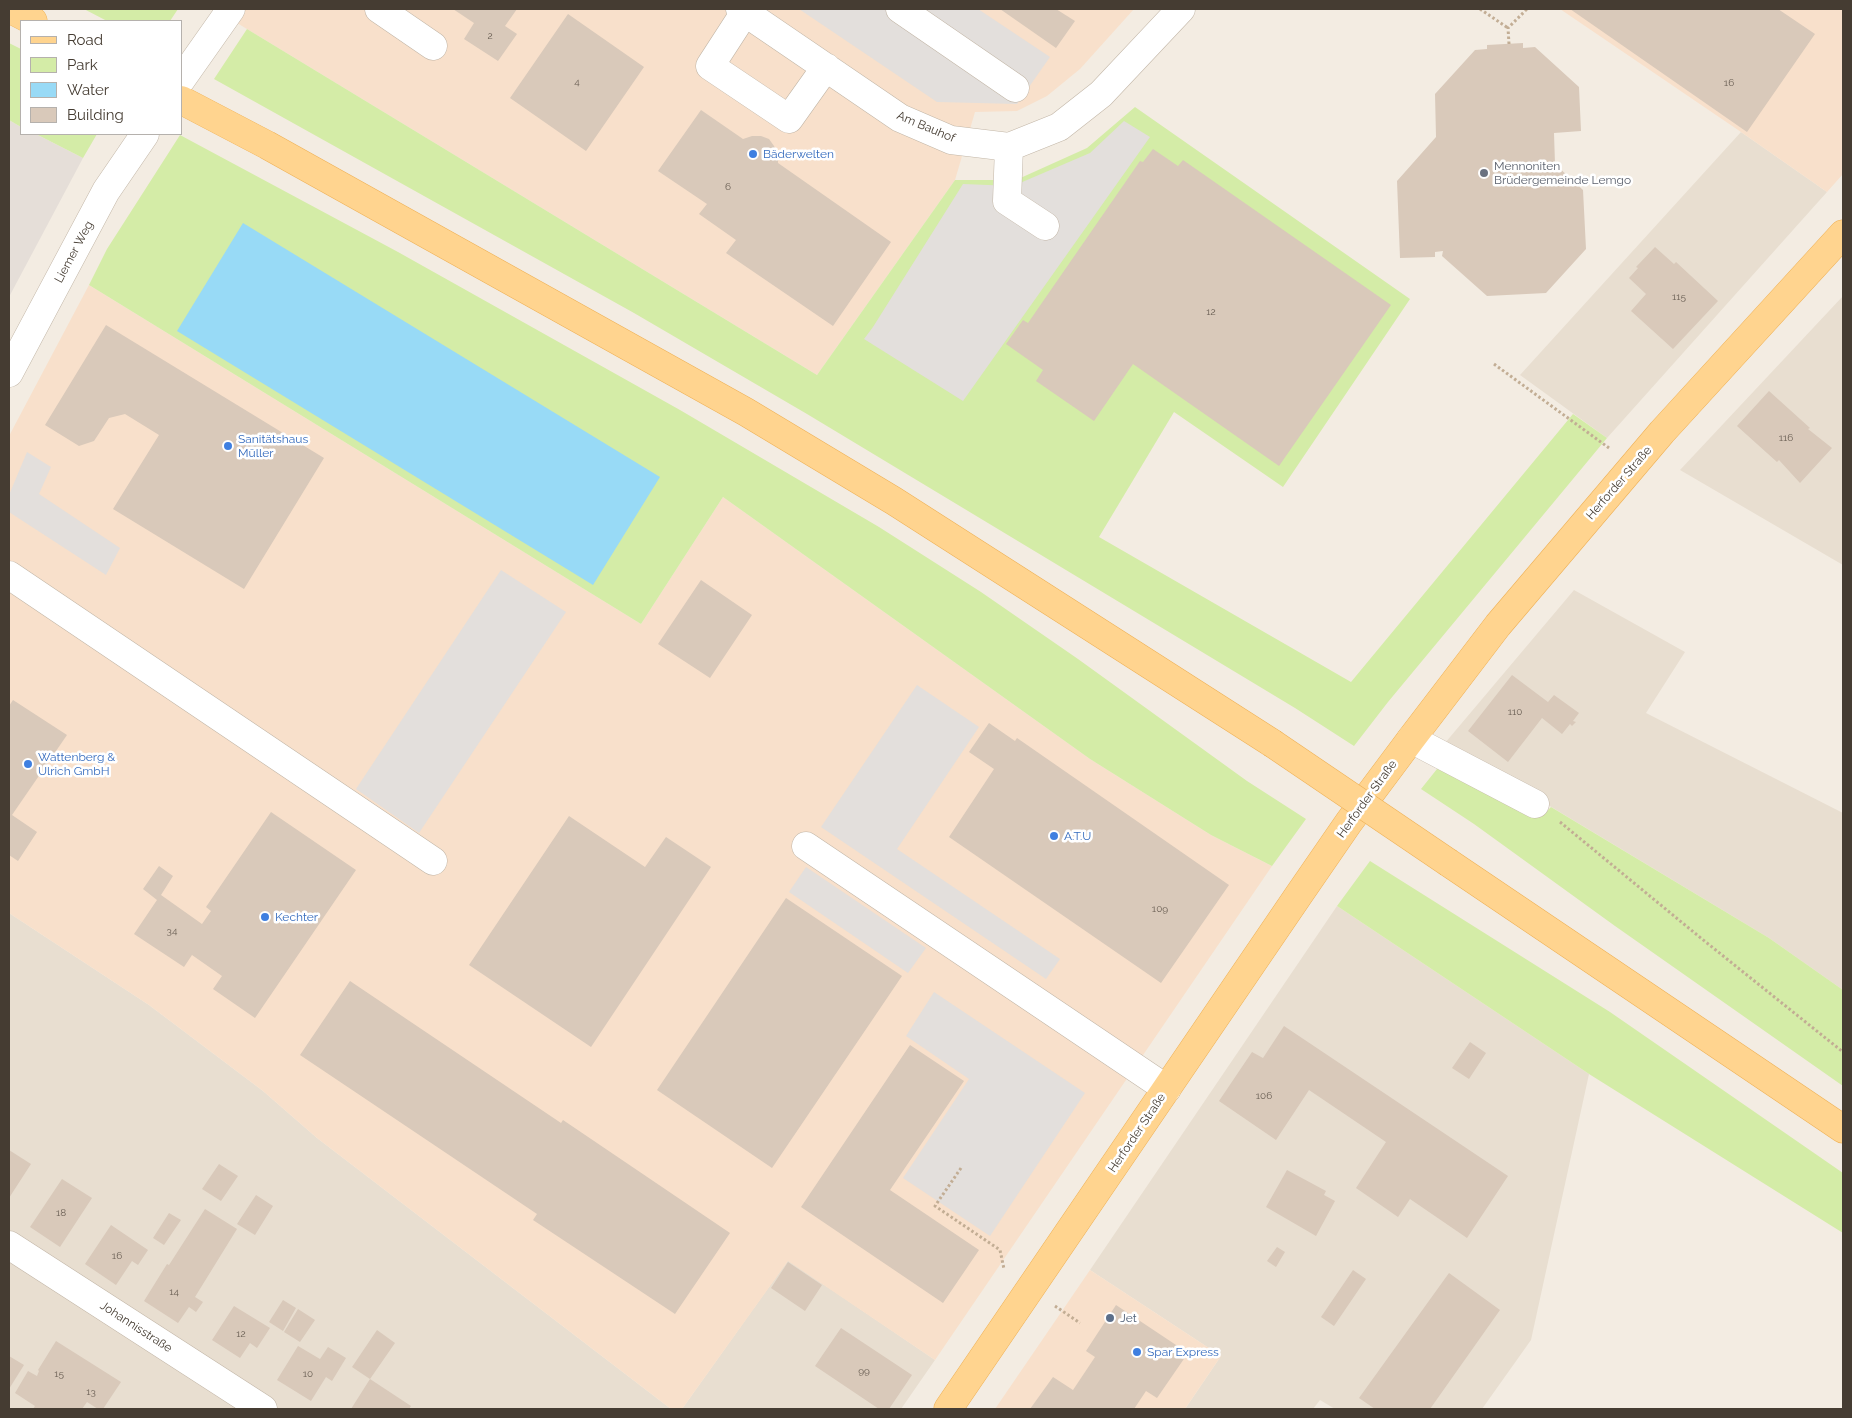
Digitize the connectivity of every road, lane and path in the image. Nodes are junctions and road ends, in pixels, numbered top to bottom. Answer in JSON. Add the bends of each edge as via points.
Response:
{"nodes":[{"id":1,"x":10,"y":9,"type":"edge"},
{"id":2,"x":232,"y":9,"type":"edge"},
{"id":3,"x":379,"y":9,"type":"edge"},
{"id":4,"x":903,"y":9,"type":"edge"},
{"id":5,"x":1181,"y":9,"type":"edge"},
{"id":6,"x":1480,"y":9,"type":"edge"},
{"id":7,"x":1527,"y":9,"type":"edge"},
{"id":8,"x":743,"y":10,"type":"edge"},
{"id":9,"x":31,"y":20,"type":"edge"},
{"id":10,"x":1508,"y":28,"type":"junction"},
{"id":11,"x":1508,"y":44,"type":"dead end"},
{"id":12,"x":433,"y":46,"type":"dead end"},
{"id":13,"x":826,"y":67,"type":"junction"},
{"id":14,"x":182,"y":79,"type":"edge"},
{"id":15,"x":1015,"y":88,"type":"dead end"},
{"id":16,"x":182,"y":101,"type":"edge"},
{"id":17,"x":144,"y":135,"type":"edge"},
{"id":18,"x":1009,"y":147,"type":"junction"},
{"id":19,"x":1045,"y":226,"type":"dead end"},
{"id":20,"x":1843,"y":234,"type":"edge"},
{"id":21,"x":1494,"y":364,"type":"dead end"},
{"id":22,"x":9,"y":373,"type":"edge"},
{"id":23,"x":1633,"y":466,"type":"junction"},
{"id":24,"x":9,"y":575,"type":"edge"},
{"id":25,"x":1411,"y":739,"type":"junction"},
{"id":26,"x":1535,"y":804,"type":"joint"},
{"id":27,"x":806,"y":846,"type":"dead end"},
{"id":28,"x":433,"y":861,"type":"dead end"},
{"id":29,"x":1843,"y":1052,"type":"edge"},
{"id":30,"x":1167,"y":1089,"type":"junction"},
{"id":31,"x":1843,"y":1129,"type":"edge"},
{"id":32,"x":961,"y":1168,"type":"dead end"},
{"id":33,"x":9,"y":1245,"type":"edge"},
{"id":34,"x":1030,"y":1289,"type":"junction"},
{"id":35,"x":1080,"y":1323,"type":"dead end"},
{"id":36,"x":263,"y":1409,"type":"edge"},
{"id":37,"x":948,"y":1409,"type":"edge"}],
"edges":[{"from":1,"to":9,"type":"main road"},
{"from":2,"to":14,"type":"street"},
{"from":3,"to":12,"type":"street"},
{"from":4,"to":15,"type":"street"},
{"from":5,"to":18,"type":"street","name":"Am Bauhof","via":[[1101,94],[1059,127]]},
{"from":6,"to":10,"type":"path"},
{"from":7,"to":10,"type":"path"},
{"from":8,"to":13,"type":"street","name":"Am Bauhof"},
{"from":8,"to":13,"type":"street","via":[[710,66],[789,119]]},
{"from":10,"to":11,"type":"path"},
{"from":13,"to":18,"type":"street","name":"Am Bauhof","via":[[900,118],[951,140]]},
{"from":16,"to":31,"type":"main road","bridge":true,"via":[[268,145],[746,412],[894,501],[1272,743]]},
{"from":17,"to":22,"type":"street","name":"Liemer Weg","via":[[106,191]]},
{"from":18,"to":19,"type":"street","via":[[1007,201]]},
{"from":20,"to":23,"type":"main road","name":"Herforder Straße"},
{"from":21,"to":23,"type":"path"},
{"from":23,"to":25,"type":"main road","name":"Herforder Straße","via":[[1498,625]]},
{"from":24,"to":28,"type":"street"},
{"from":25,"to":26,"type":"street"},
{"from":25,"to":30,"type":"main road","name":"Herforder Straße","via":[[1349,822]]},
{"from":26,"to":29,"type":"path"},
{"from":27,"to":30,"type":"street"},
{"from":30,"to":34,"type":"main road","name":"Herforder Straße"},
{"from":32,"to":34,"type":"path","via":[[935,1206],[1000,1250],[1004,1271]]},
{"from":33,"to":36,"type":"street","name":"Johannisstraße"},
{"from":34,"to":35,"type":"path"},
{"from":34,"to":37,"type":"main road","name":"Herforder Straße"}]}
